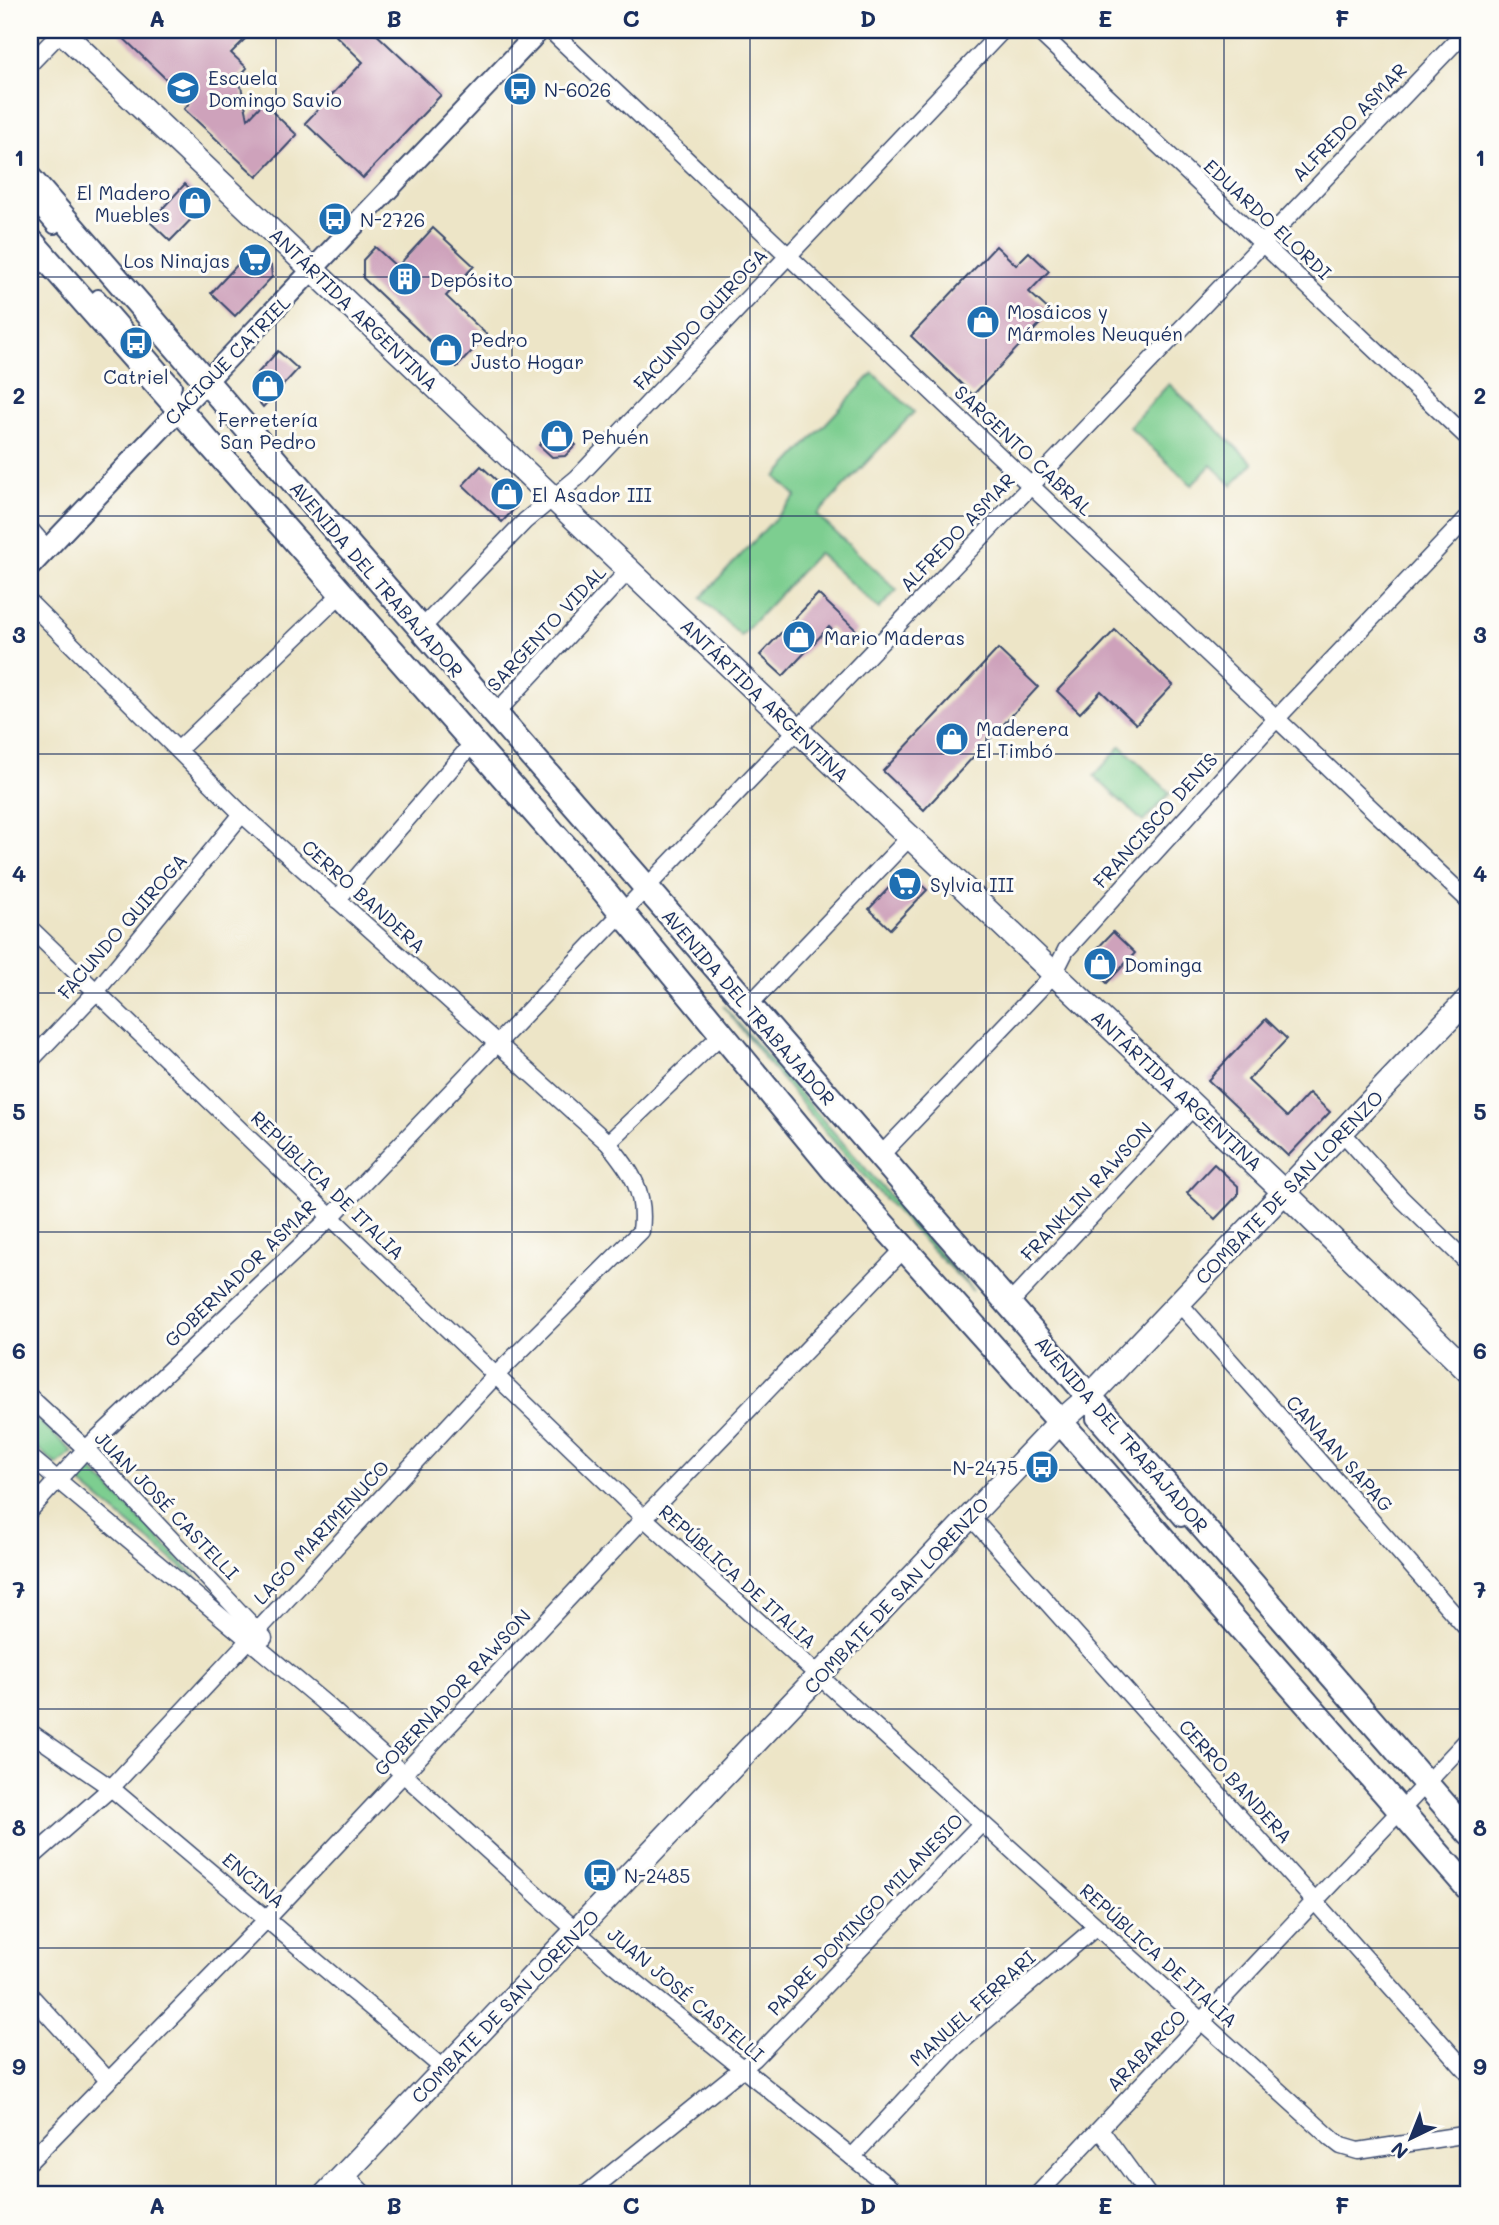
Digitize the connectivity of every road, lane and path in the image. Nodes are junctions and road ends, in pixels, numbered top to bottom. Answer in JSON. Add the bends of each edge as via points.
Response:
{"nodes":[{"id":1,"x":61,"y":30,"type":"edge"},
{"id":2,"x":540,"y":30,"type":"edge"},
{"id":3,"x":550,"y":30,"type":"edge"},
{"id":4,"x":1003,"y":30,"type":"edge"},
{"id":5,"x":1037,"y":30,"type":"edge"},
{"id":6,"x":1467,"y":30,"type":"edge"},
{"id":7,"x":30,"y":64,"type":"edge"},
{"id":8,"x":30,"y":179,"type":"edge"},
{"id":9,"x":30,"y":187,"type":"edge"},
{"id":10,"x":30,"y":199,"type":"edge"},
{"id":11,"x":30,"y":240,"type":"edge"},
{"id":12,"x":1262,"y":243,"type":"junction"},
{"id":13,"x":789,"y":256,"type":"junction"},
{"id":14,"x":312,"y":270,"type":"junction"},
{"id":15,"x":98,"y":296,"type":"joint"},
{"id":16,"x":206,"y":382,"type":"junction"},
{"id":17,"x":180,"y":410,"type":"junction"},
{"id":18,"x":1469,"y":439,"type":"edge"},
{"id":19,"x":1031,"y":485,"type":"junction"},
{"id":20,"x":554,"y":500,"type":"junction"},
{"id":21,"x":1469,"y":516,"type":"edge"},
{"id":22,"x":30,"y":529,"type":"edge"},
{"id":23,"x":47,"y":549,"type":"junction"},
{"id":24,"x":30,"y":567,"type":"edge"},
{"id":25,"x":629,"y":570,"type":"junction"},
{"id":26,"x":341,"y":594,"type":"junction"},
{"id":27,"x":30,"y":603,"type":"edge"},
{"id":28,"x":421,"y":629,"type":"junction"},
{"id":29,"x":495,"y":714,"type":"junction"},
{"id":30,"x":1277,"y":718,"type":"junction"},
{"id":31,"x":796,"y":729,"type":"junction"},
{"id":32,"x":473,"y":743,"type":"junction"},
{"id":33,"x":178,"y":750,"type":"junction"},
{"id":34,"x":242,"y":814,"type":"junction"},
{"id":35,"x":910,"y":836,"type":"junction"},
{"id":36,"x":645,"y":888,"type":"junction"},
{"id":37,"x":337,"y":900,"type":"junction"},
{"id":38,"x":1469,"y":901,"type":"edge"},
{"id":39,"x":622,"y":911,"type":"junction"},
{"id":40,"x":30,"y":928,"type":"edge"},
{"id":41,"x":1054,"y":974,"type":"junction"},
{"id":42,"x":95,"y":993,"type":"junction"},
{"id":43,"x":748,"y":1006,"type":"junction"},
{"id":44,"x":1467,"y":1006,"type":"edge"},
{"id":45,"x":722,"y":1034,"type":"junction"},
{"id":46,"x":497,"y":1043,"type":"junction"},
{"id":47,"x":30,"y":1060,"type":"edge"},
{"id":48,"x":1194,"y":1106,"type":"junction"},
{"id":49,"x":1342,"y":1132,"type":"junction"},
{"id":50,"x":608,"y":1143,"type":"junction"},
{"id":51,"x":879,"y":1157,"type":"junction"},
{"id":52,"x":1284,"y":1192,"type":"junction"},
{"id":53,"x":332,"y":1216,"type":"junction"},
{"id":54,"x":641,"y":1231,"type":"joint"},
{"id":55,"x":904,"y":1249,"type":"junction"},
{"id":56,"x":1469,"y":1264,"type":"edge"},
{"id":57,"x":951,"y":1295,"type":"joint"},
{"id":58,"x":1179,"y":1303,"type":"junction"},
{"id":59,"x":1008,"y":1305,"type":"junction"},
{"id":60,"x":1469,"y":1372,"type":"edge"},
{"id":61,"x":495,"y":1376,"type":"junction"},
{"id":62,"x":30,"y":1396,"type":"edge"},
{"id":63,"x":1090,"y":1396,"type":"junction"},
{"id":64,"x":1060,"y":1422,"type":"junction"},
{"id":65,"x":86,"y":1449,"type":"junction"},
{"id":66,"x":30,"y":1457,"type":"edge"},
{"id":67,"x":58,"y":1480,"type":"junction"},
{"id":68,"x":30,"y":1510,"type":"edge"},
{"id":69,"x":970,"y":1516,"type":"junction"},
{"id":70,"x":644,"y":1518,"type":"junction"},
{"id":71,"x":1181,"y":1520,"type":"joint"},
{"id":72,"x":1469,"y":1631,"type":"edge"},
{"id":73,"x":253,"y":1636,"type":"junction"},
{"id":74,"x":818,"y":1677,"type":"junction"},
{"id":75,"x":30,"y":1732,"type":"edge"},
{"id":76,"x":1469,"y":1738,"type":"edge"},
{"id":77,"x":404,"y":1773,"type":"junction"},
{"id":78,"x":1426,"y":1783,"type":"junction"},
{"id":79,"x":111,"y":1788,"type":"junction"},
{"id":80,"x":1401,"y":1812,"type":"junction"},
{"id":81,"x":981,"y":1824,"type":"junction"},
{"id":82,"x":1469,"y":1833,"type":"edge"},
{"id":83,"x":30,"y":1860,"type":"edge"},
{"id":84,"x":1469,"y":1889,"type":"edge"},
{"id":85,"x":1316,"y":1902,"type":"junction"},
{"id":86,"x":267,"y":1919,"type":"junction"},
{"id":87,"x":1096,"y":1927,"type":"junction"},
{"id":88,"x":577,"y":1930,"type":"junction"},
{"id":89,"x":30,"y":1995,"type":"edge"},
{"id":90,"x":1202,"y":2022,"type":"junction"},
{"id":91,"x":743,"y":2069,"type":"junction"},
{"id":92,"x":445,"y":2070,"type":"junction"},
{"id":93,"x":1469,"y":2074,"type":"edge"},
{"id":94,"x":107,"y":2078,"type":"junction"},
{"id":95,"x":1100,"y":2129,"type":"junction"},
{"id":96,"x":1469,"y":2134,"type":"edge"},
{"id":97,"x":852,"y":2157,"type":"junction"},
{"id":98,"x":30,"y":2161,"type":"edge"},
{"id":99,"x":345,"y":2175,"type":"junction"},
{"id":100,"x":325,"y":2195,"type":"edge"},
{"id":101,"x":365,"y":2195,"type":"edge"},
{"id":102,"x":585,"y":2195,"type":"edge"},
{"id":103,"x":899,"y":2195,"type":"edge"},
{"id":104,"x":1037,"y":2195,"type":"edge"},
{"id":105,"x":1148,"y":2195,"type":"edge"}],
"edges":[{"from":1,"to":7,"type":"street"},
{"from":1,"to":14,"type":"main road","name":"ANTÁRTIDA ARGENTINA"},
{"from":2,"to":14,"type":"street","name":"CACIQUE CATRIEL"},
{"from":3,"to":13,"type":"street","name":"SARGENTO CABRAL"},
{"from":4,"to":13,"type":"street","name":"FACUNDO QUIROGA"},
{"from":5,"to":12,"type":"street","name":"EDUARDO ELORDI"},
{"from":6,"to":12,"type":"street","name":"ALFREDO ASMAR"},
{"from":8,"to":16,"type":"main road","name":"AVENIDA DEL TRABAJADOR"},
{"from":9,"to":10,"type":"street","via":[[60,222],[54,227]]},
{"from":11,"to":17,"type":"main road","name":"AVENIDA DEL TRABAJADOR"},
{"from":12,"to":18,"type":"street","name":"EDUARDO ELORDI"},
{"from":12,"to":19,"type":"street","name":"ALFREDO ASMAR"},
{"from":13,"to":19,"type":"street","name":"SARGENTO CABRAL"},
{"from":13,"to":20,"type":"street","name":"FACUNDO QUIROGA"},
{"from":14,"to":16,"type":"street","name":"CACIQUE CATRIEL"},
{"from":14,"to":20,"type":"main road","name":"ANTÁRTIDA ARGENTINA"},
{"from":15,"to":15,"type":"street","via":[[175,385],[174,390],[169,390],[92,302]]},
{"from":16,"to":17,"type":"street","name":"CACIQUE CATRIEL"},
{"from":16,"to":28,"type":"main road","name":"AVENIDA DEL TRABAJADOR"},
{"from":17,"to":23,"type":"street","name":"CACIQUE CATRIEL"},
{"from":17,"to":26,"type":"main road","name":"AVENIDA DEL TRABAJADOR"},
{"from":19,"to":30,"type":"street","name":"SARGENTO CABRAL"},
{"from":19,"to":31,"type":"street","name":"ALFREDO ASMAR"},
{"from":20,"to":25,"type":"main road","name":"ANTÁRTIDA ARGENTINA"},
{"from":20,"to":28,"type":"street","name":"FACUNDO QUIROGA","via":[[525,521]]},
{"from":21,"to":30,"type":"street","name":"FRANCISCO DENIS"},
{"from":22,"to":23,"type":"street"},
{"from":23,"to":24,"type":"street","name":"CACIQUE CATRIEL"},
{"from":25,"to":29,"type":"street","name":"SARGENTO VIDAL"},
{"from":25,"to":31,"type":"main road","name":"ANTÁRTIDA ARGENTINA"},
{"from":26,"to":32,"type":"main road","name":"AVENIDA DEL TRABAJADOR"},
{"from":26,"to":33,"type":"street"},
{"from":27,"to":33,"type":"street","name":"CERRO BANDERA"},
{"from":28,"to":29,"type":"main road","name":"AVENIDA DEL TRABAJADOR"},
{"from":29,"to":36,"type":"main road","name":"AVENIDA DEL TRABAJADOR"},
{"from":30,"to":38,"type":"street","name":"SARGENTO CABRAL"},
{"from":30,"to":41,"type":"street","name":"FRANCISCO DENIS","via":[[1066,950]]},
{"from":31,"to":35,"type":"main road","name":"ANTÁRTIDA ARGENTINA"},
{"from":31,"to":36,"type":"street","name":"ALFREDO ASMAR"},
{"from":32,"to":37,"type":"street"},
{"from":32,"to":39,"type":"main road","name":"AVENIDA DEL TRABAJADOR"},
{"from":33,"to":34,"type":"street","name":"CERRO BANDERA"},
{"from":34,"to":37,"type":"street","name":"CERRO BANDERA"},
{"from":34,"to":42,"type":"street","name":"FACUNDO QUIROGA"},
{"from":35,"to":41,"type":"main road","name":"ANTÁRTIDA ARGENTINA"},
{"from":35,"to":43,"type":"street"},
{"from":36,"to":39,"type":"street","name":"ALFREDO ASMAR"},
{"from":36,"to":43,"type":"main road","name":"AVENIDA DEL TRABAJADOR"},
{"from":37,"to":46,"type":"street","name":"CERRO BANDERA"},
{"from":39,"to":45,"type":"main road","name":"AVENIDA DEL TRABAJADOR"},
{"from":39,"to":46,"type":"street","name":"GOBERNADOR ASMAR"},
{"from":40,"to":42,"type":"street","name":"REPÚBLICA DE ITALIA"},
{"from":41,"to":48,"type":"main road","name":"ANTÁRTIDA ARGENTINA"},
{"from":41,"to":51,"type":"street","name":"FRANCISCO DENIS"},
{"from":42,"to":47,"type":"street","name":"FACUNDO QUIROGA"},
{"from":42,"to":53,"type":"street","name":"REPÚBLICA DE ITALIA"},
{"from":43,"to":51,"type":"main road","name":"AVENIDA DEL TRABAJADOR"},
{"from":44,"to":49,"type":"main road","name":"COMBATE DE SAN LORENZO"},
{"from":45,"to":50,"type":"street"},
{"from":45,"to":55,"type":"main road","name":"AVENIDA DEL TRABAJADOR"},
{"from":46,"to":50,"type":"street","name":"CERRO BANDERA"},
{"from":46,"to":53,"type":"street","name":"GOBERNADOR ASMAR"},
{"from":48,"to":52,"type":"main road","name":"ANTÁRTIDA ARGENTINA"},
{"from":48,"to":59,"type":"street","name":"FRANKLIN RAWSON"},
{"from":49,"to":52,"type":"main road","name":"COMBATE DE SAN LORENZO"},
{"from":49,"to":56,"type":"street"},
{"from":50,"to":54,"type":"street","name":"CERRO BANDERA","via":[[628,1169],[644,1205]]},
{"from":51,"to":59,"type":"main road","name":"AVENIDA DEL TRABAJADOR"},
{"from":52,"to":58,"type":"main road","name":"COMBATE DE SAN LORENZO"},
{"from":52,"to":60,"type":"main road","name":"ANTÁRTIDA ARGENTINA"},
{"from":53,"to":61,"type":"street","name":"REPÚBLICA DE ITALIA"},
{"from":53,"to":65,"type":"street","name":"GOBERNADOR ASMAR"},
{"from":54,"to":61,"type":"street","name":"LAGO MARIMENUCO"},
{"from":55,"to":64,"type":"main road","name":"AVENIDA DEL TRABAJADOR"},
{"from":55,"to":70,"type":"street","name":"GOBERNADOR RAWSON"},
{"from":57,"to":57,"type":"street","via":[[956,1289],[971,1304],[1052,1397],[1051,1402],[1046,1402]]},
{"from":58,"to":63,"type":"main road","name":"COMBATE DE SAN LORENZO"},
{"from":58,"to":72,"type":"street","name":"CANAAN SAPAG"},
{"from":59,"to":63,"type":"main road","name":"AVENIDA DEL TRABAJADOR"},
{"from":61,"to":70,"type":"street","name":"REPÚBLICA DE ITALIA"},
{"from":61,"to":73,"type":"street","name":"LAGO MARIMENUCO"},
{"from":62,"to":65,"type":"street","name":"JUAN JOSÉ CASTELLI"},
{"from":63,"to":64,"type":"main road","name":"COMBATE DE SAN LORENZO"},
{"from":63,"to":78,"type":"main road","name":"AVENIDA DEL TRABAJADOR"},
{"from":64,"to":69,"type":"main road","name":"COMBATE DE SAN LORENZO"},
{"from":64,"to":80,"type":"main road","name":"AVENIDA DEL TRABAJADOR"},
{"from":65,"to":67,"type":"street","name":"GOBERNADOR ASMAR"},
{"from":65,"to":73,"type":"street","name":"JUAN JOSÉ CASTELLI"},
{"from":66,"to":67,"type":"street","name":"JUAN JOSÉ CASTELLI"},
{"from":67,"to":68,"type":"street","name":"GOBERNADOR ASMAR"},
{"from":67,"to":73,"type":"street","name":"JUAN JOSÉ CASTELLI"},
{"from":69,"to":74,"type":"main road","name":"COMBATE DE SAN LORENZO"},
{"from":69,"to":85,"type":"street","name":"CERRO BANDERA"},
{"from":70,"to":74,"type":"street","name":"REPÚBLICA DE ITALIA"},
{"from":70,"to":77,"type":"street","name":"GOBERNADOR RAWSON"},
{"from":71,"to":71,"type":"street","via":[[1186,1515],[1098,1414],[1093,1414]]},
{"from":73,"to":77,"type":"street","name":"JUAN JOSÉ CASTELLI"},
{"from":73,"to":79,"type":"street","name":"LAGO MARIMENUCO"},
{"from":74,"to":81,"type":"street","name":"REPÚBLICA DE ITALIA"},
{"from":74,"to":88,"type":"main road","name":"COMBATE DE SAN LORENZO"},
{"from":75,"to":79,"type":"street","name":"ENCINA"},
{"from":76,"to":78,"type":"street","name":"ARABARCO"},
{"from":77,"to":86,"type":"street","name":"GOBERNADOR RAWSON"},
{"from":77,"to":88,"type":"street","name":"JUAN JOSÉ CASTELLI"},
{"from":78,"to":80,"type":"street","name":"ARABARCO"},
{"from":78,"to":82,"type":"main road","name":"AVENIDA DEL TRABAJADOR"},
{"from":79,"to":83,"type":"street","name":"LAGO MARIMENUCO"},
{"from":79,"to":86,"type":"street","name":"ENCINA"},
{"from":80,"to":84,"type":"main road","name":"AVENIDA DEL TRABAJADOR"},
{"from":80,"to":85,"type":"street","name":"ARABARCO"},
{"from":81,"to":87,"type":"street","name":"REPÚBLICA DE ITALIA"},
{"from":81,"to":91,"type":"street","name":"PADRE DOMINGO MILANESIO"},
{"from":85,"to":90,"type":"street","name":"ARABARCO"},
{"from":85,"to":93,"type":"street","name":"CERRO BANDERA"},
{"from":86,"to":92,"type":"street","name":"ENCINA"},
{"from":86,"to":94,"type":"street","name":"GOBERNADOR RAWSON"},
{"from":87,"to":90,"type":"street","name":"REPÚBLICA DE ITALIA"},
{"from":87,"to":97,"type":"street","name":"MANUEL FERRARI","via":[[954,2048]]},
{"from":88,"to":91,"type":"street","name":"JUAN JOSÉ CASTELLI"},
{"from":88,"to":92,"type":"main road","name":"COMBATE DE SAN LORENZO"},
{"from":89,"to":94,"type":"street"},
{"from":90,"to":95,"type":"street","name":"ARABARCO"},
{"from":90,"to":96,"type":"street","name":"REPÚBLICA DE ITALIA","via":[[1341,2146],[1365,2150]]},
{"from":91,"to":97,"type":"street","name":"JUAN JOSÉ CASTELLI"},
{"from":91,"to":102,"type":"street","name":"PADRE DOMINGO MILANESIO"},
{"from":92,"to":99,"type":"main road","name":"COMBATE DE SAN LORENZO"},
{"from":94,"to":98,"type":"street","name":"GOBERNADOR RAWSON"},
{"from":95,"to":104,"type":"street","name":"ARABARCO"},
{"from":95,"to":105,"type":"street"},
{"from":97,"to":103,"type":"street","name":"JUAN JOSÉ CASTELLI"},
{"from":99,"to":100,"type":"main road","name":"COMBATE DE SAN LORENZO"},
{"from":99,"to":101,"type":"street"}]}
